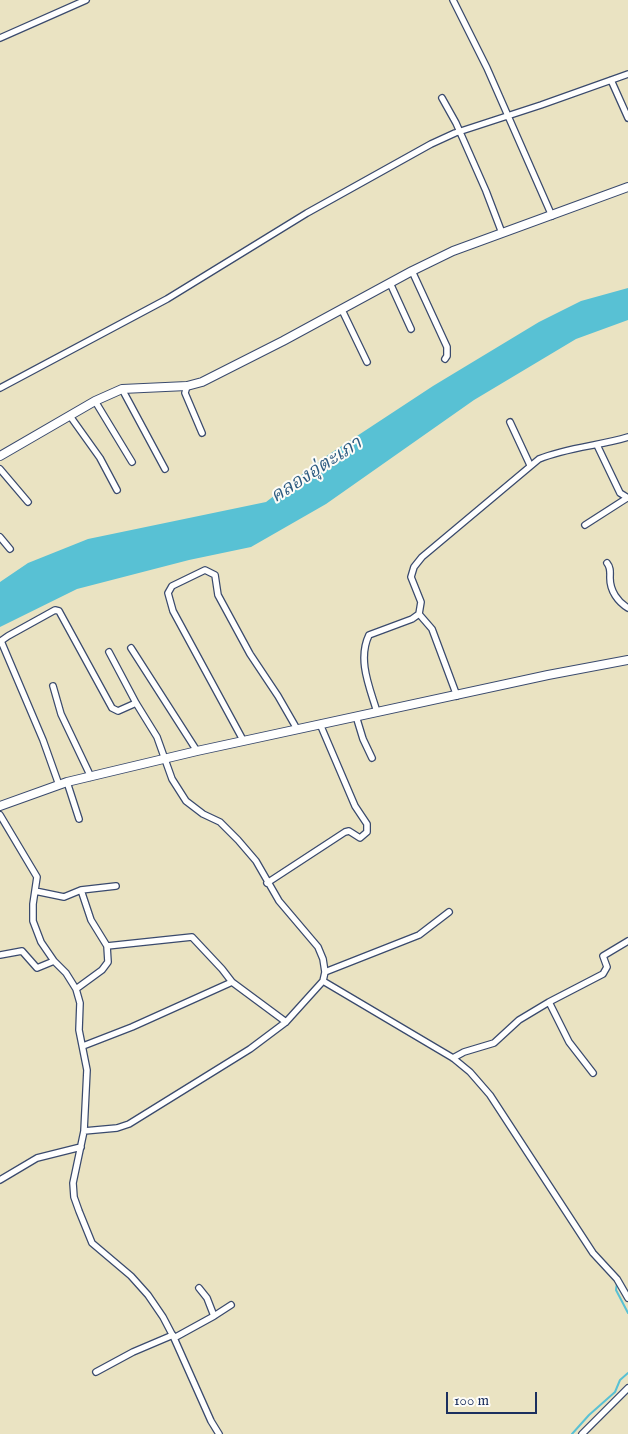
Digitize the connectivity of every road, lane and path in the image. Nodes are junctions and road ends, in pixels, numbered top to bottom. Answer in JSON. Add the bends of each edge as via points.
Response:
{"nodes":[{"id":1,"x":86,"y":0,"type":"edge"},
{"id":2,"x":453,"y":0,"type":"edge"},
{"id":3,"x":0,"y":38,"type":"edge"},
{"id":4,"x":628,"y":74,"type":"edge"},
{"id":5,"x":611,"y":80,"type":"junction"},
{"id":6,"x":442,"y":98,"type":"dead end"},
{"id":7,"x":509,"y":116,"type":"junction"},
{"id":8,"x":628,"y":118,"type":"edge"},
{"id":9,"x":459,"y":132,"type":"junction"},
{"id":10,"x":628,"y":187,"type":"edge"},
{"id":11,"x":552,"y":216,"type":"junction"},
{"id":12,"x":502,"y":233,"type":"junction"},
{"id":13,"x":412,"y":271,"type":"junction"},
{"id":14,"x":390,"y":283,"type":"junction"},
{"id":15,"x":342,"y":310,"type":"junction"},
{"id":16,"x":411,"y":329,"type":"dead end"},
{"id":17,"x":445,"y":359,"type":"dead end"},
{"id":18,"x":367,"y":362,"type":"dead end"},
{"id":19,"x":187,"y":386,"type":"junction"},
{"id":20,"x":0,"y":388,"type":"edge"},
{"id":21,"x":122,"y":389,"type":"junction"},
{"id":22,"x":96,"y":401,"type":"junction"},
{"id":23,"x":70,"y":416,"type":"junction"},
{"id":24,"x":510,"y":422,"type":"dead end"},
{"id":25,"x":202,"y":433,"type":"dead end"},
{"id":26,"x":628,"y":437,"type":"edge"},
{"id":27,"x":597,"y":445,"type":"junction"},
{"id":28,"x":0,"y":456,"type":"edge"},
{"id":29,"x":132,"y":462,"type":"dead end"},
{"id":30,"x":530,"y":465,"type":"junction"},
{"id":31,"x":0,"y":469,"type":"edge"},
{"id":32,"x":165,"y":469,"type":"dead end"},
{"id":33,"x":117,"y":490,"type":"dead end"},
{"id":34,"x":628,"y":498,"type":"edge"},
{"id":35,"x":28,"y":502,"type":"dead end"},
{"id":36,"x":585,"y":525,"type":"dead end"},
{"id":37,"x":0,"y":537,"type":"edge"},
{"id":38,"x":10,"y":549,"type":"dead end"},
{"id":39,"x":607,"y":563,"type":"dead end"},
{"id":40,"x":628,"y":608,"type":"edge"},
{"id":41,"x":419,"y":614,"type":"junction"},
{"id":42,"x":131,"y":648,"type":"dead end"},
{"id":43,"x":110,"y":652,"type":"dead end"},
{"id":44,"x":628,"y":660,"type":"edge"},
{"id":45,"x":53,"y":686,"type":"dead end"},
{"id":46,"x":457,"y":696,"type":"junction"},
{"id":47,"x":136,"y":703,"type":"junction"},
{"id":48,"x":377,"y":712,"type":"junction"},
{"id":49,"x":356,"y":716,"type":"junction"},
{"id":50,"x":320,"y":724,"type":"junction"},
{"id":51,"x":297,"y":729,"type":"junction"},
{"id":52,"x":244,"y":740,"type":"junction"},
{"id":53,"x":197,"y":751,"type":"junction"},
{"id":54,"x":372,"y":758,"type":"dead end"},
{"id":55,"x":164,"y":759,"type":"junction"},
{"id":56,"x":91,"y":777,"type":"junction"},
{"id":57,"x":63,"y":784,"type":"junction"},
{"id":58,"x":0,"y":806,"type":"edge"},
{"id":59,"x":0,"y":815,"type":"edge"},
{"id":60,"x":78,"y":819,"type":"dead end"},
{"id":61,"x":267,"y":883,"type":"junction"},
{"id":62,"x":116,"y":886,"type":"dead end"},
{"id":63,"x":81,"y":890,"type":"junction"},
{"id":64,"x":35,"y":891,"type":"junction"},
{"id":65,"x":449,"y":912,"type":"dead end"},
{"id":66,"x":628,"y":941,"type":"edge"},
{"id":67,"x":107,"y":946,"type":"junction"},
{"id":68,"x":0,"y":955,"type":"edge"},
{"id":69,"x":54,"y":961,"type":"junction"},
{"id":70,"x":325,"y":972,"type":"junction"},
{"id":71,"x":323,"y":981,"type":"junction"},
{"id":72,"x":232,"y":982,"type":"junction"},
{"id":73,"x":76,"y":989,"type":"junction"},
{"id":74,"x":549,"y":1002,"type":"junction"},
{"id":75,"x":286,"y":1022,"type":"junction"},
{"id":76,"x":83,"y":1046,"type":"junction"},
{"id":77,"x":453,"y":1058,"type":"junction"},
{"id":78,"x":593,"y":1073,"type":"dead end"},
{"id":79,"x":84,"y":1131,"type":"junction"},
{"id":80,"x":81,"y":1147,"type":"junction"},
{"id":81,"x":0,"y":1180,"type":"edge"},
{"id":82,"x":199,"y":1288,"type":"dead end"},
{"id":83,"x":628,"y":1298,"type":"edge"},
{"id":84,"x":230,"y":1305,"type":"dead end"},
{"id":85,"x":214,"y":1316,"type":"junction"},
{"id":86,"x":173,"y":1336,"type":"junction"},
{"id":87,"x":96,"y":1372,"type":"dead end"},
{"id":88,"x":628,"y":1388,"type":"edge"},
{"id":89,"x":219,"y":1434,"type":"edge"},
{"id":90,"x":582,"y":1434,"type":"edge"}],
"edges":[{"from":1,"to":3,"type":"street"},
{"from":2,"to":7,"type":"street"},
{"from":4,"to":5,"type":"street"},
{"from":5,"to":7,"type":"street"},
{"from":5,"to":8,"type":"street"},
{"from":6,"to":9,"type":"street"},
{"from":7,"to":9,"type":"street"},
{"from":7,"to":11,"type":"street"},
{"from":9,"to":12,"type":"street"},
{"from":9,"to":20,"type":"street","via":[[431,144],[307,213],[167,299]]},
{"from":10,"to":11,"type":"street"},
{"from":11,"to":12,"type":"street"},
{"from":12,"to":13,"type":"street"},
{"from":13,"to":14,"type":"street"},
{"from":13,"to":17,"type":"street","via":[[447,347]]},
{"from":14,"to":15,"type":"street"},
{"from":14,"to":16,"type":"street"},
{"from":15,"to":18,"type":"street"},
{"from":15,"to":19,"type":"street","via":[[202,382]]},
{"from":19,"to":21,"type":"street"},
{"from":19,"to":25,"type":"street","via":[[185,393]]},
{"from":21,"to":22,"type":"street"},
{"from":21,"to":32,"type":"street"},
{"from":22,"to":23,"type":"street"},
{"from":22,"to":29,"type":"street"},
{"from":23,"to":28,"type":"street"},
{"from":23,"to":33,"type":"street","via":[[100,458]]},
{"from":24,"to":30,"type":"street"},
{"from":26,"to":27,"type":"street"},
{"from":27,"to":30,"type":"street","via":[[556,452]]},
{"from":27,"to":34,"type":"street","via":[[620,493]]},
{"from":30,"to":41,"type":"street","via":[[418,562],[411,577],[421,602]]},
{"from":31,"to":35,"type":"street"},
{"from":34,"to":36,"type":"street"},
{"from":37,"to":38,"type":"street"},
{"from":39,"to":40,"type":"street","via":[[611,588]]},
{"from":41,"to":46,"type":"street","via":[[432,629]]},
{"from":41,"to":48,"type":"street","via":[[369,635],[364,668]]},
{"from":42,"to":53,"type":"street"},
{"from":43,"to":47,"type":"street"},
{"from":44,"to":46,"type":"street"},
{"from":45,"to":56,"type":"street","via":[[61,714]]},
{"from":46,"to":48,"type":"street"},
{"from":47,"to":55,"type":"street","via":[[157,737]]},
{"from":47,"to":57,"type":"street","via":[[118,712],[112,708],[59,611],[55,610],[1,642]]},
{"from":48,"to":49,"type":"street"},
{"from":49,"to":50,"type":"street"},
{"from":49,"to":54,"type":"street"},
{"from":50,"to":51,"type":"street"},
{"from":50,"to":61,"type":"street","via":[[355,806],[368,824],[368,832],[360,838],[345,832]]},
{"from":51,"to":52,"type":"street"},
{"from":51,"to":52,"type":"street","via":[[218,595],[215,575],[205,570],[172,586],[168,593],[173,611]]},
{"from":52,"to":53,"type":"street"},
{"from":53,"to":55,"type":"street"},
{"from":55,"to":56,"type":"street"},
{"from":55,"to":61,"type":"street","via":[[186,801],[220,822],[238,840],[256,861]]},
{"from":56,"to":57,"type":"street"},
{"from":57,"to":58,"type":"street"},
{"from":57,"to":60,"type":"street"},
{"from":59,"to":64,"type":"street","via":[[37,877]]},
{"from":61,"to":70,"type":"street","via":[[278,901],[318,947],[324,959]]},
{"from":62,"to":63,"type":"street"},
{"from":63,"to":64,"type":"street","via":[[64,896]]},
{"from":63,"to":67,"type":"street","via":[[91,920]]},
{"from":64,"to":69,"type":"street","via":[[33,921],[41,942]]},
{"from":65,"to":70,"type":"street","via":[[419,935]]},
{"from":66,"to":74,"type":"street","via":[[603,956],[607,967],[602,974]]},
{"from":67,"to":72,"type":"street","via":[[192,937]]},
{"from":67,"to":73,"type":"street","via":[[106,966]]},
{"from":68,"to":69,"type":"street","via":[[22,951],[37,968]]},
{"from":69,"to":73,"type":"street","via":[[66,972]]},
{"from":70,"to":71,"type":"street"},
{"from":71,"to":75,"type":"street"},
{"from":71,"to":77,"type":"street"},
{"from":72,"to":75,"type":"street"},
{"from":72,"to":76,"type":"street"},
{"from":73,"to":76,"type":"street"},
{"from":74,"to":77,"type":"street","via":[[519,1020],[494,1044]]},
{"from":74,"to":78,"type":"street","via":[[565,1035]]},
{"from":75,"to":79,"type":"street","via":[[250,1049],[129,1124]]},
{"from":76,"to":79,"type":"street","via":[[87,1070]]},
{"from":77,"to":83,"type":"street","via":[[490,1095],[593,1253],[617,1279]]},
{"from":79,"to":80,"type":"street"},
{"from":80,"to":81,"type":"street","via":[[37,1158]]},
{"from":80,"to":86,"type":"street","via":[[74,1197],[92,1243],[148,1294]]},
{"from":82,"to":85,"type":"street"},
{"from":84,"to":85,"type":"street"},
{"from":85,"to":86,"type":"street"},
{"from":86,"to":87,"type":"street","via":[[132,1352]]},
{"from":86,"to":89,"type":"street"},
{"from":88,"to":90,"type":"street"}]}
